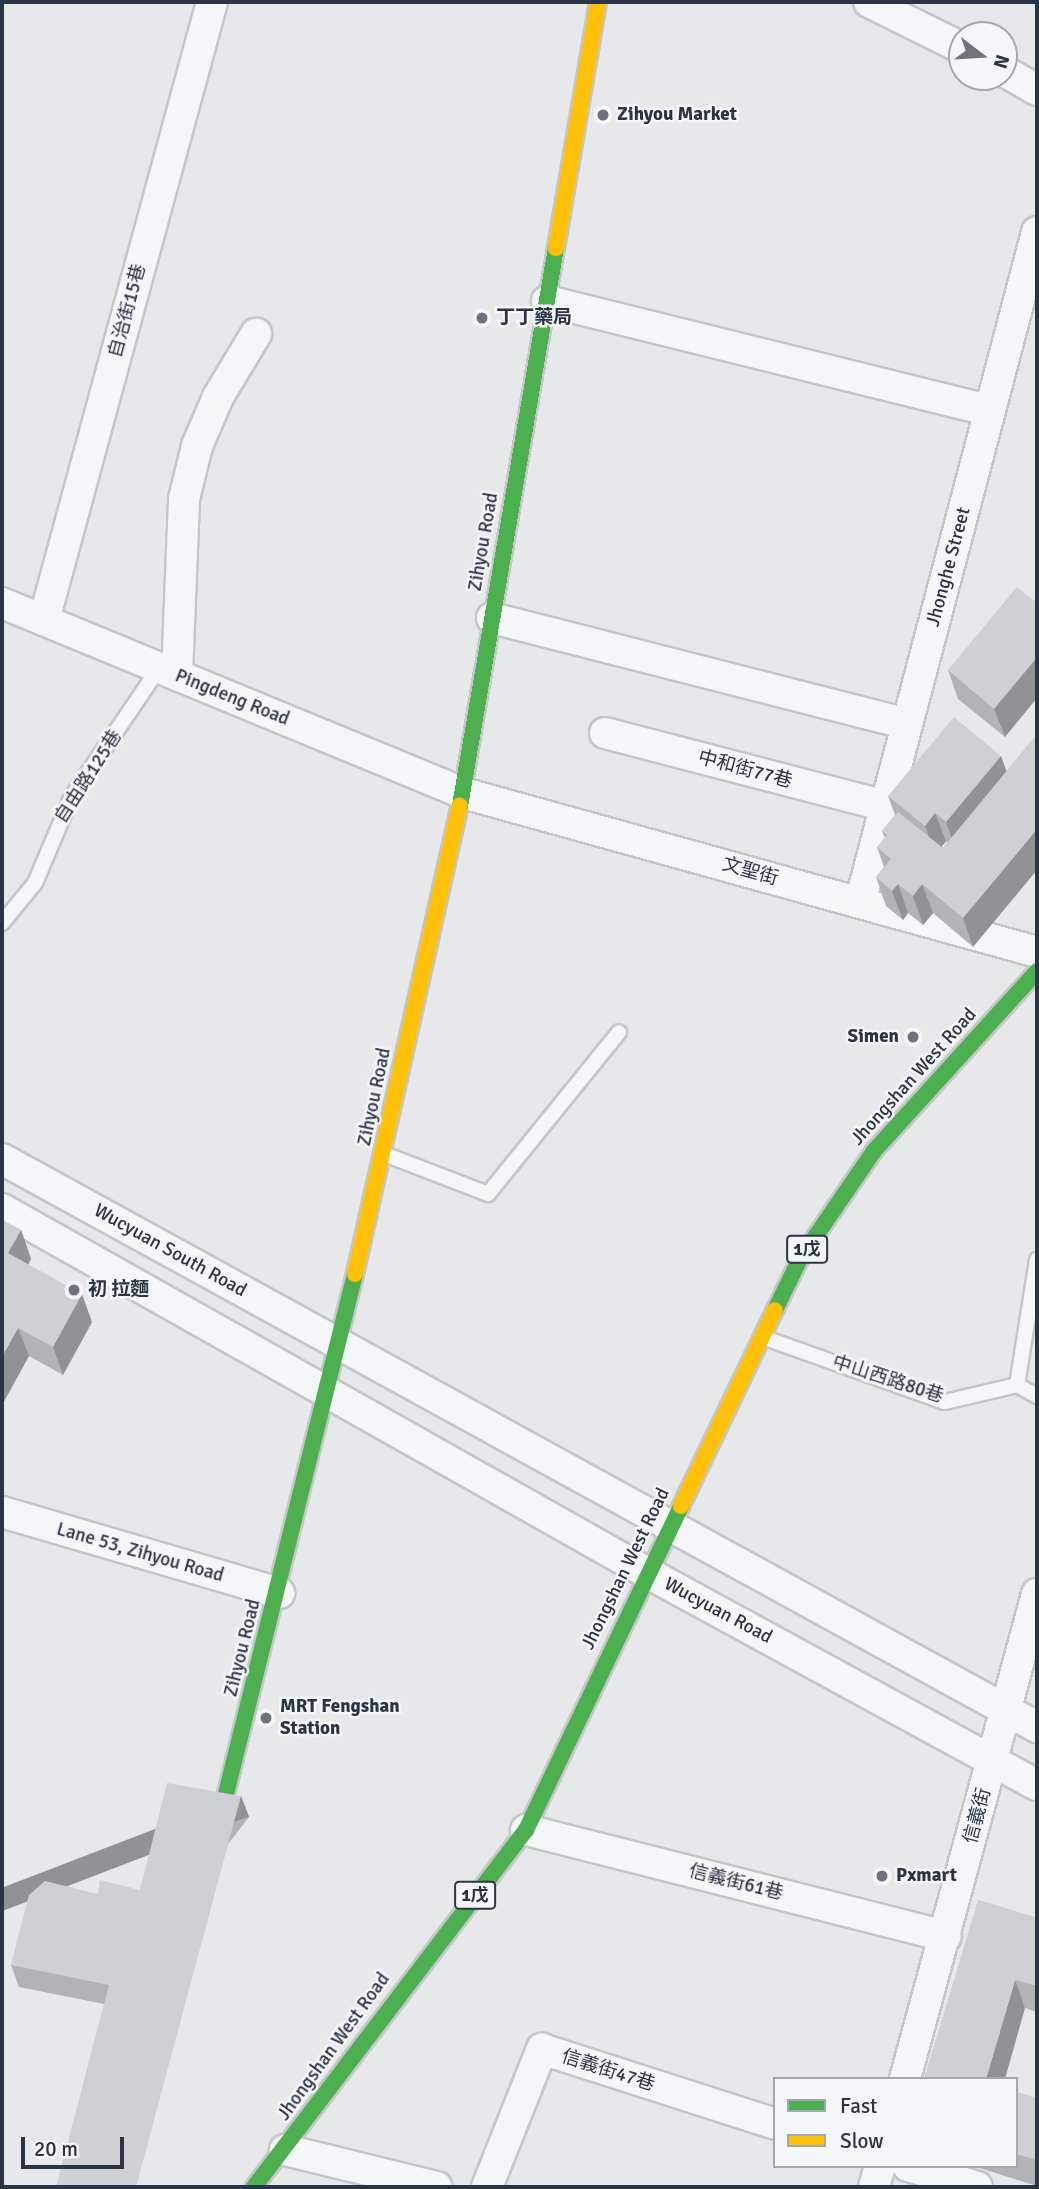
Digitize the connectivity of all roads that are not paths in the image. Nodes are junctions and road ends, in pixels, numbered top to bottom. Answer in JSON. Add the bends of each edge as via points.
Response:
{"nodes":[{"id":1,"x":212,"y":2,"type":"edge"},
{"id":2,"x":598,"y":2,"type":"edge"},
{"id":3,"x":869,"y":2,"type":"edge"},
{"id":4,"x":948,"y":41,"type":"edge"},
{"id":5,"x":1018,"y":79,"type":"edge"},
{"id":6,"x":1037,"y":90,"type":"edge"},
{"id":7,"x":1035,"y":247,"type":"edge"},
{"id":8,"x":547,"y":301,"type":"junction"},
{"id":9,"x":256,"y":334,"type":"dead end"},
{"id":10,"x":990,"y":411,"type":"junction"},
{"id":11,"x":2,"y":603,"type":"edge"},
{"id":12,"x":492,"y":618,"type":"junction"},
{"id":13,"x":44,"y":620,"type":"junction"},
{"id":14,"x":168,"y":672,"type":"junction"},
{"id":15,"x":907,"y":724,"type":"junction"},
{"id":16,"x":605,"y":733,"type":"dead end"},
{"id":17,"x":463,"y":793,"type":"junction"},
{"id":18,"x":885,"y":806,"type":"junction"},
{"id":19,"x":860,"y":903,"type":"junction"},
{"id":20,"x":2,"y":923,"type":"edge"},
{"id":21,"x":1037,"y":952,"type":"edge"},
{"id":22,"x":1037,"y":971,"type":"edge"},
{"id":23,"x":619,"y":1032,"type":"dead end"},
{"id":24,"x":384,"y":1154,"type":"junction"},
{"id":25,"x":2,"y":1159,"type":"edge"},
{"id":26,"x":2,"y":1209,"type":"edge"},
{"id":27,"x":1037,"y":1260,"type":"edge"},
{"id":28,"x":762,"y":1337,"type":"junction"},
{"id":29,"x":338,"y":1343,"type":"junction"},
{"id":30,"x":1017,"y":1385,"type":"junction"},
{"id":31,"x":328,"y":1394,"type":"junction"},
{"id":32,"x":1037,"y":1396,"type":"edge"},
{"id":33,"x":2,"y":1512,"type":"edge"},
{"id":34,"x":670,"y":1527,"type":"junction"},
{"id":35,"x":646,"y":1572,"type":"junction"},
{"id":36,"x":279,"y":1593,"type":"junction"},
{"id":37,"x":1037,"y":1594,"type":"edge"},
{"id":38,"x":1006,"y":1710,"type":"junction"},
{"id":39,"x":1037,"y":1727,"type":"edge"},
{"id":40,"x":993,"y":1761,"type":"junction"},
{"id":41,"x":1037,"y":1785,"type":"edge"},
{"id":42,"x":526,"y":1830,"type":"junction"},
{"id":43,"x":211,"y":1855,"type":"edge"},
{"id":44,"x":946,"y":1936,"type":"junction"},
{"id":45,"x":906,"y":2077,"type":"edge"},
{"id":46,"x":773,"y":2123,"type":"edge"},
{"id":47,"x":285,"y":2150,"type":"junction"},
{"id":48,"x":879,"y":2168,"type":"edge"},
{"id":49,"x":915,"y":2168,"type":"edge"},
{"id":50,"x":254,"y":2187,"type":"edge"},
{"id":51,"x":437,"y":2187,"type":"edge"},
{"id":52,"x":487,"y":2187,"type":"edge"},
{"id":53,"x":874,"y":2187,"type":"edge"},
{"id":54,"x":977,"y":2187,"type":"edge"}],
"edges":[{"from":1,"to":13,"type":"street","name":"自治街15巷"},
{"from":2,"to":8,"type":"street","name":"Zihyou Road"},
{"from":3,"to":4,"type":"street"},
{"from":5,"to":6,"type":"street"},
{"from":7,"to":10,"type":"street","name":"Jhonghe Street"},
{"from":8,"to":10,"type":"street"},
{"from":8,"to":12,"type":"street","name":"Zihyou Road"},
{"from":9,"to":14,"type":"street","via":[[202,433],[184,499]]},
{"from":10,"to":15,"type":"street","name":"Jhonghe Street"},
{"from":11,"to":13,"type":"street","name":"Pingdeng Road"},
{"from":12,"to":15,"type":"street"},
{"from":12,"to":17,"type":"street","name":"Zihyou Road"},
{"from":13,"to":14,"type":"street","name":"Pingdeng Road"},
{"from":14,"to":17,"type":"street","name":"Pingdeng Road"},
{"from":14,"to":20,"type":"lane","name":"自由路125巷","via":[[71,798],[35,883]]},
{"from":15,"to":18,"type":"street","name":"Jhonghe Street"},
{"from":16,"to":18,"type":"street","name":"中和街77巷"},
{"from":17,"to":19,"type":"street","name":"文聖街"},
{"from":17,"to":24,"type":"street","name":"Zihyou Road"},
{"from":18,"to":19,"type":"street","name":"Jhonghe Street"},
{"from":19,"to":21,"type":"street","name":"文聖街"},
{"from":22,"to":28,"type":"street","name":"Jhongshan West Road","number":"1戊","via":[[874,1152],[800,1259]]},
{"from":23,"to":24,"type":"lane","via":[[488,1194]]},
{"from":24,"to":29,"type":"street","name":"Zihyou Road"},
{"from":25,"to":29,"type":"street","name":"Wucyuan South Road"},
{"from":26,"to":31,"type":"street"},
{"from":27,"to":30,"type":"lane"},
{"from":28,"to":30,"type":"lane","name":"中山西路80巷","via":[[945,1402]]},
{"from":28,"to":34,"type":"street","name":"Jhongshan West Road","number":"1戊"},
{"from":29,"to":31,"type":"street","name":"Zihyou Road"},
{"from":29,"to":34,"type":"street"},
{"from":30,"to":32,"type":"lane"},
{"from":31,"to":35,"type":"street","name":"Wucyuan Road"},
{"from":31,"to":36,"type":"street","name":"Zihyou Road"},
{"from":33,"to":36,"type":"street","name":"Lane 53, Zihyou Road"},
{"from":34,"to":35,"type":"street","name":"Jhongshan West Road","number":"1戊"},
{"from":34,"to":38,"type":"street"},
{"from":35,"to":40,"type":"street","name":"Wucyuan Road"},
{"from":35,"to":42,"type":"street","name":"Jhongshan West Road","number":"1戊"},
{"from":36,"to":43,"type":"street","name":"Zihyou Road"},
{"from":37,"to":38,"type":"street","name":"信義街"},
{"from":38,"to":39,"type":"street"},
{"from":38,"to":40,"type":"street","name":"信義街"},
{"from":40,"to":41,"type":"street","name":"Wucyuan Road"},
{"from":40,"to":44,"type":"street","name":"信義街"},
{"from":42,"to":44,"type":"street","name":"信義街61巷"},
{"from":42,"to":47,"type":"street","name":"Jhongshan West Road","number":"1戊","via":[[419,1966]]},
{"from":44,"to":45,"type":"street","name":"信義街"},
{"from":46,"to":52,"type":"street","name":"信義街47巷","via":[[542,2049]]},
{"from":47,"to":50,"type":"street","name":"Jhongshan West Road","number":"1戊"},
{"from":47,"to":51,"type":"street"},
{"from":48,"to":53,"type":"street"},
{"from":49,"to":54,"type":"street"}]}
